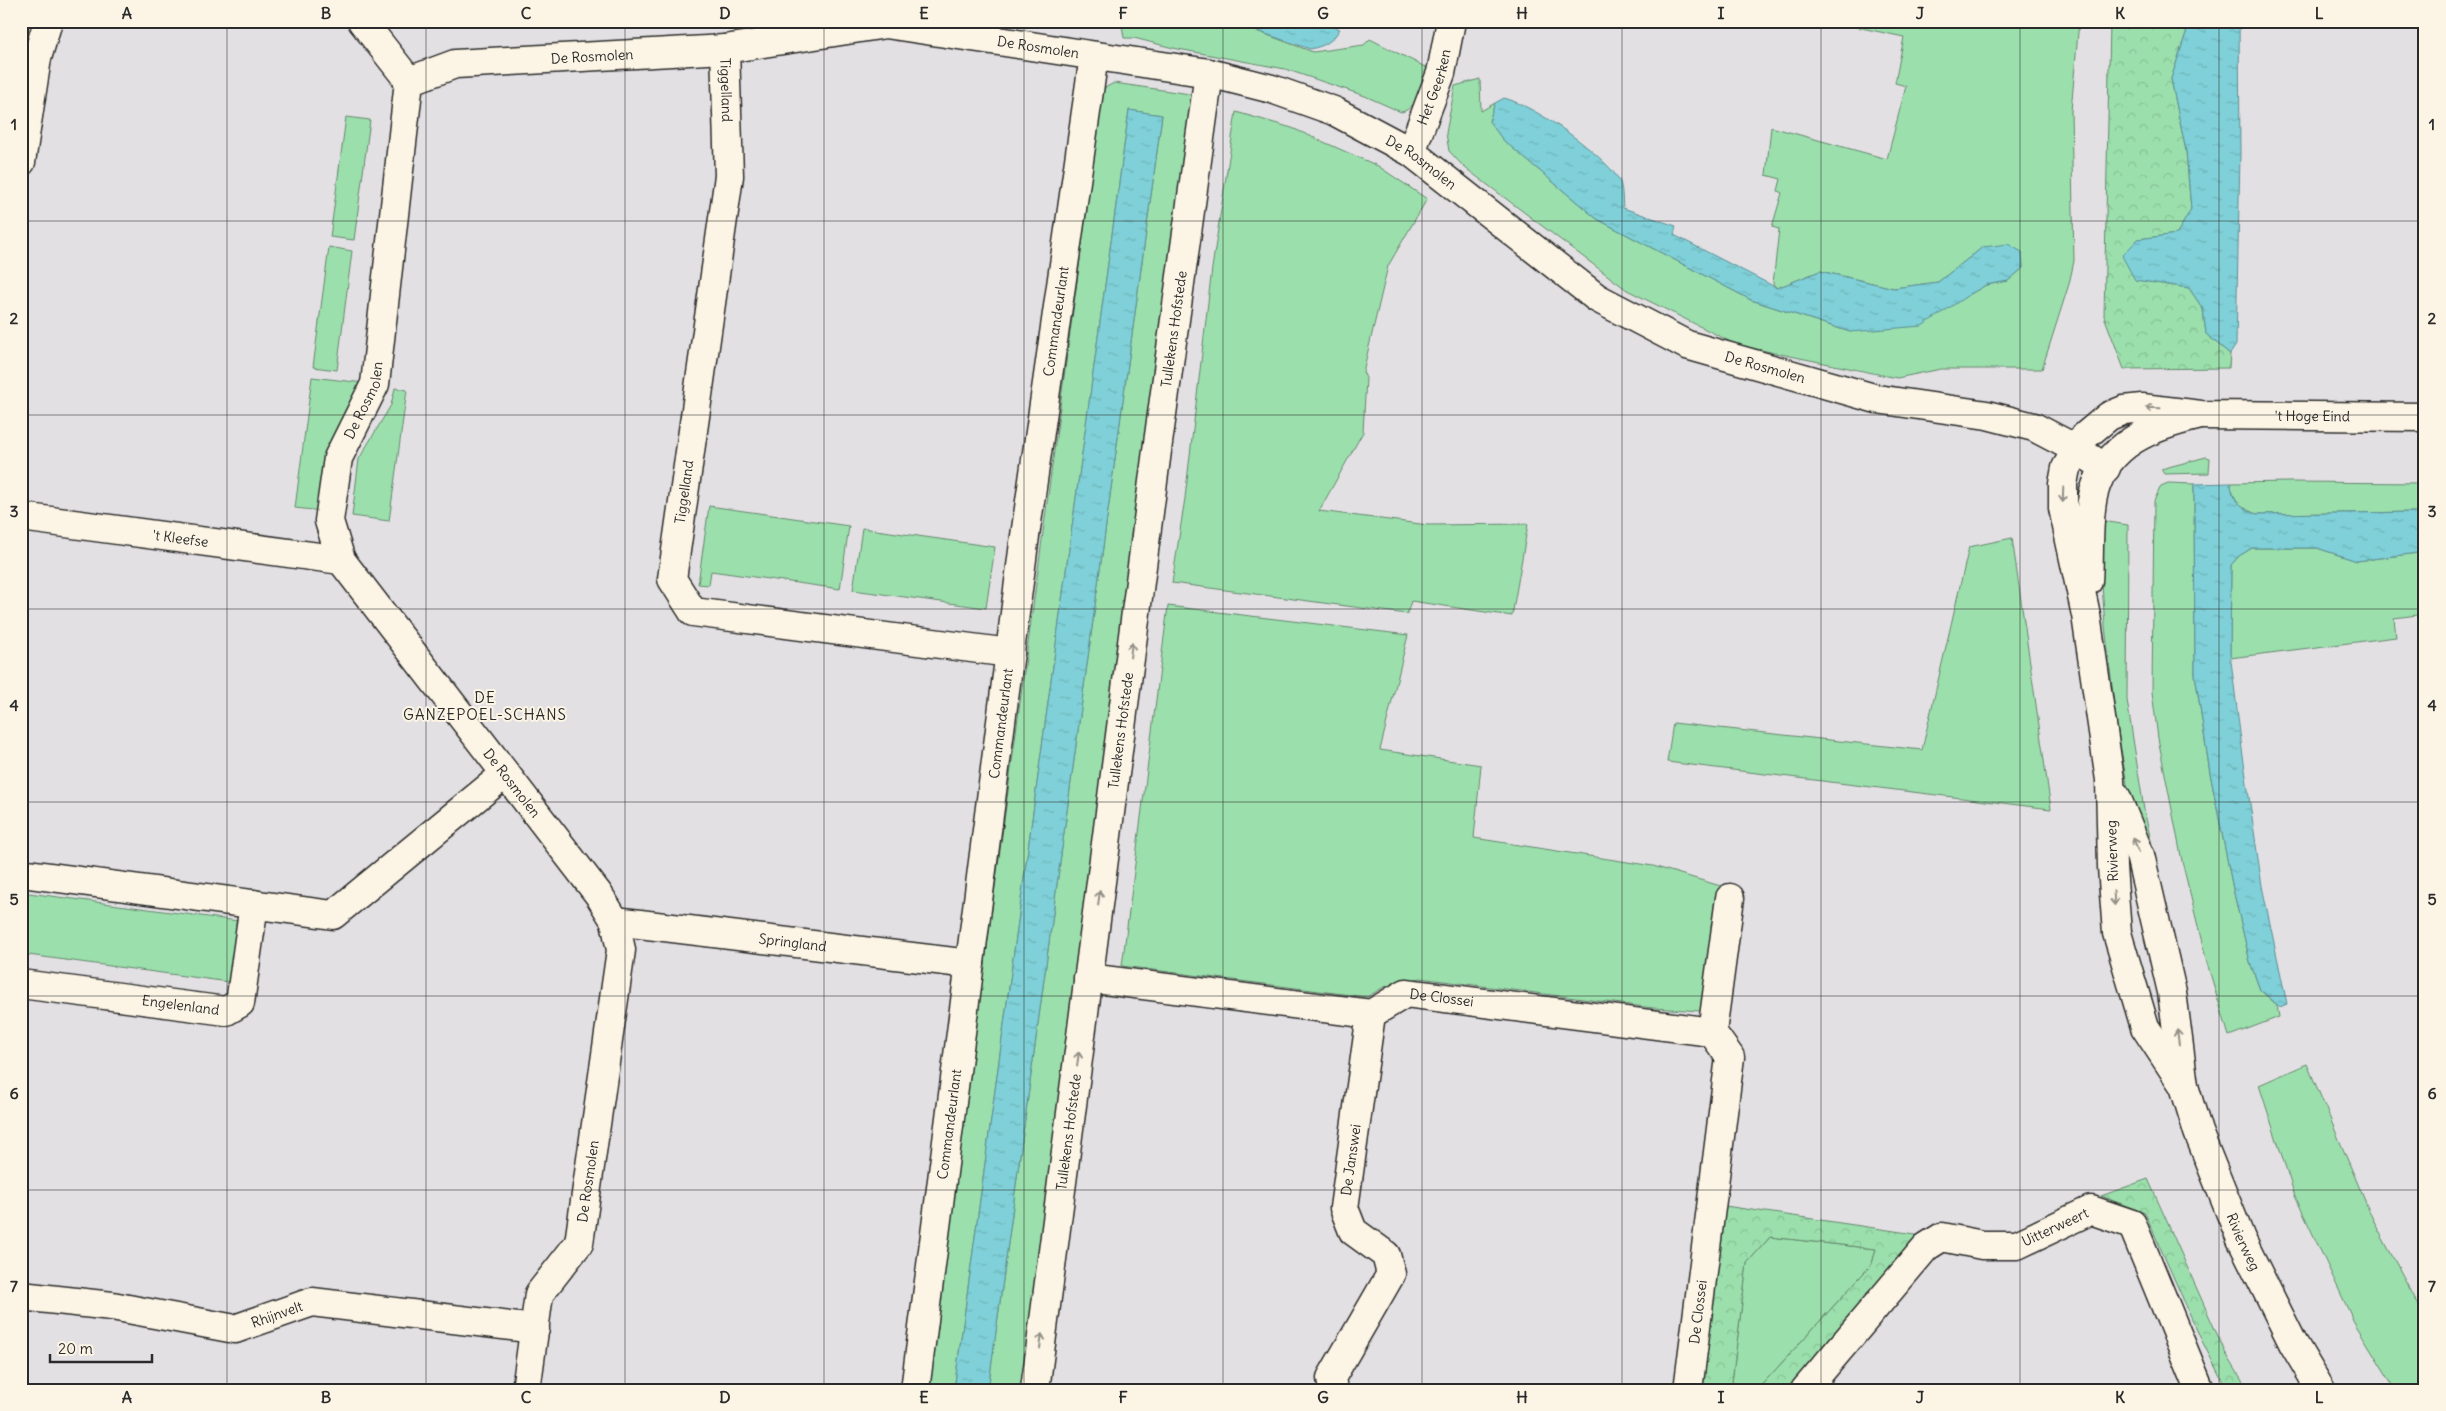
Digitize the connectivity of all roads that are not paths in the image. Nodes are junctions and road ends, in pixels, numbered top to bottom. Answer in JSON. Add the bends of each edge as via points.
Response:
{"nodes":[{"id":1,"x":48,"y":21,"type":"edge"},
{"id":2,"x":362,"y":21,"type":"edge"},
{"id":3,"x":1451,"y":21,"type":"edge"},
{"id":4,"x":725,"y":50,"type":"junction"},
{"id":5,"x":1094,"y":56,"type":"junction"},
{"id":6,"x":1209,"y":72,"type":"junction"},
{"id":7,"x":409,"y":81,"type":"junction"},
{"id":8,"x":1411,"y":152,"type":"junction"},
{"id":9,"x":21,"y":162,"type":"edge"},
{"id":10,"x":2201,"y":415,"type":"junction"},
{"id":11,"x":2425,"y":416,"type":"edge"},
{"id":12,"x":2076,"y":449,"type":"junction"},
{"id":13,"x":2106,"y":468,"type":"junction"},
{"id":14,"x":21,"y":517,"type":"edge"},
{"id":15,"x":341,"y":560,"type":"junction"},
{"id":16,"x":2086,"y":615,"type":"junction"},
{"id":17,"x":1010,"y":653,"type":"junction"},
{"id":18,"x":505,"y":774,"type":"junction"},
{"id":19,"x":2110,"y":780,"type":"junction"},
{"id":20,"x":21,"y":873,"type":"edge"},
{"id":21,"x":1730,"y":898,"type":"dead end"},
{"id":22,"x":254,"y":904,"type":"junction"},
{"id":23,"x":615,"y":921,"type":"junction"},
{"id":24,"x":970,"y":964,"type":"junction"},
{"id":25,"x":1088,"y":978,"type":"junction"},
{"id":26,"x":21,"y":984,"type":"edge"},
{"id":27,"x":1371,"y":1014,"type":"junction"},
{"id":28,"x":1712,"y":1032,"type":"junction"},
{"id":29,"x":2184,"y":1086,"type":"junction"},
{"id":30,"x":21,"y":1296,"type":"edge"},
{"id":31,"x":535,"y":1329,"type":"junction"},
{"id":32,"x":526,"y":1390,"type":"edge"},
{"id":33,"x":915,"y":1390,"type":"edge"},
{"id":34,"x":1035,"y":1390,"type":"edge"},
{"id":35,"x":1333,"y":1390,"type":"edge"},
{"id":36,"x":1688,"y":1390,"type":"edge"},
{"id":37,"x":1805,"y":1390,"type":"edge"},
{"id":38,"x":2200,"y":1390,"type":"edge"},
{"id":39,"x":2321,"y":1390,"type":"edge"}],
"edges":[{"from":1,"to":9,"type":"street","via":[[37,58]]},
{"from":2,"to":7,"type":"street"},
{"from":3,"to":8,"type":"street","name":"Het Geerken","via":[[1441,72]]},
{"from":4,"to":5,"type":"street","name":"De Rosmolen","via":[[886,24]]},
{"from":4,"to":7,"type":"street","name":"De Rosmolen","via":[[455,64]]},
{"from":4,"to":17,"type":"street","name":"Tiggelland","via":[[729,176],[672,580],[693,612]]},
{"from":5,"to":6,"type":"street","name":"De Rosmolen"},
{"from":5,"to":17,"type":"street","name":"Commandeurlant"},
{"from":6,"to":8,"type":"street","name":"De Rosmolen","via":[[1272,89],[1334,111]]},
{"from":25,"to":6,"type":"street","name":"Tullekens Hofstede","one_way":true},
{"from":7,"to":15,"type":"street","name":"De Rosmolen","via":[[374,384],[338,458],[329,521]]},
{"from":8,"to":12,"type":"street","name":"De Rosmolen","via":[[1597,298],[1687,345],[1877,399],[2014,421],[2034,427]]},
{"from":10,"to":11,"type":"street","name":"'t Hoge Eind"},
{"from":10,"to":12,"type":"street","name":"'t Hoge Eind","one_way":true,"via":[[2160,408],[2124,410],[2098,424]]},
{"from":10,"to":13,"type":"street","name":"'t Hoge Eind","via":[[2129,441],[2113,455]]},
{"from":12,"to":13,"type":"street","name":"De Rosmolen"},
{"from":12,"to":16,"type":"street","name":"Rivierweg","one_way":true,"via":[[2066,468],[2062,501]]},
{"from":13,"to":16,"type":"street","name":"Rivierweg","via":[[2094,493],[2092,506]]},
{"from":14,"to":15,"type":"street","name":"'t Kleefse"},
{"from":15,"to":18,"type":"street","name":"De Rosmolen"},
{"from":16,"to":19,"type":"street","name":"Rivierweg"},
{"from":17,"to":24,"type":"street","name":"Commandeurlant"},
{"from":18,"to":22,"type":"street","via":[[332,915]]},
{"from":18,"to":23,"type":"street","name":"De Rosmolen","via":[[599,895]]},
{"from":29,"to":19,"type":"street","name":"Rivierweg","one_way":true,"via":[[2172,992],[2140,855]]},
{"from":19,"to":29,"type":"street","name":"Rivierweg","one_way":true,"via":[[2117,933],[2145,1027]]},
{"from":20,"to":22,"type":"street"},
{"from":21,"to":28,"type":"street"},
{"from":22,"to":26,"type":"street","name":"Engelenland","via":[[240,1004],[226,1011]]},
{"from":23,"to":24,"type":"street","name":"Springland"},
{"from":23,"to":31,"type":"street","name":"De Rosmolen","via":[[621,950],[579,1243],[539,1294]]},
{"from":24,"to":33,"type":"street","name":"Commandeurlant"},
{"from":25,"to":27,"type":"street"},
{"from":34,"to":25,"type":"street","name":"Tullekens Hofstede","one_way":true},
{"from":27,"to":28,"type":"street","name":"De Clossei","via":[[1406,993]]},
{"from":27,"to":35,"type":"street","name":"De Janswei","via":[[1344,1208],[1353,1231],[1386,1255],[1390,1274],[1330,1378]]},
{"from":28,"to":36,"type":"street","name":"De Clossei","via":[[1730,1057]]},
{"from":29,"to":39,"type":"street","name":"Rivierweg","via":[[2198,1132],[2240,1239],[2293,1344]]},
{"from":30,"to":31,"type":"street","name":"Rhijnvelt","via":[[112,1306],[235,1329],[312,1302]]},
{"from":31,"to":32,"type":"street","name":"De Rosmolen"},
{"from":37,"to":38,"type":"street","name":"Uitterweert","via":[[1926,1247],[1942,1238],[1982,1245],[2017,1245],[2091,1210],[2132,1224]]}]}
